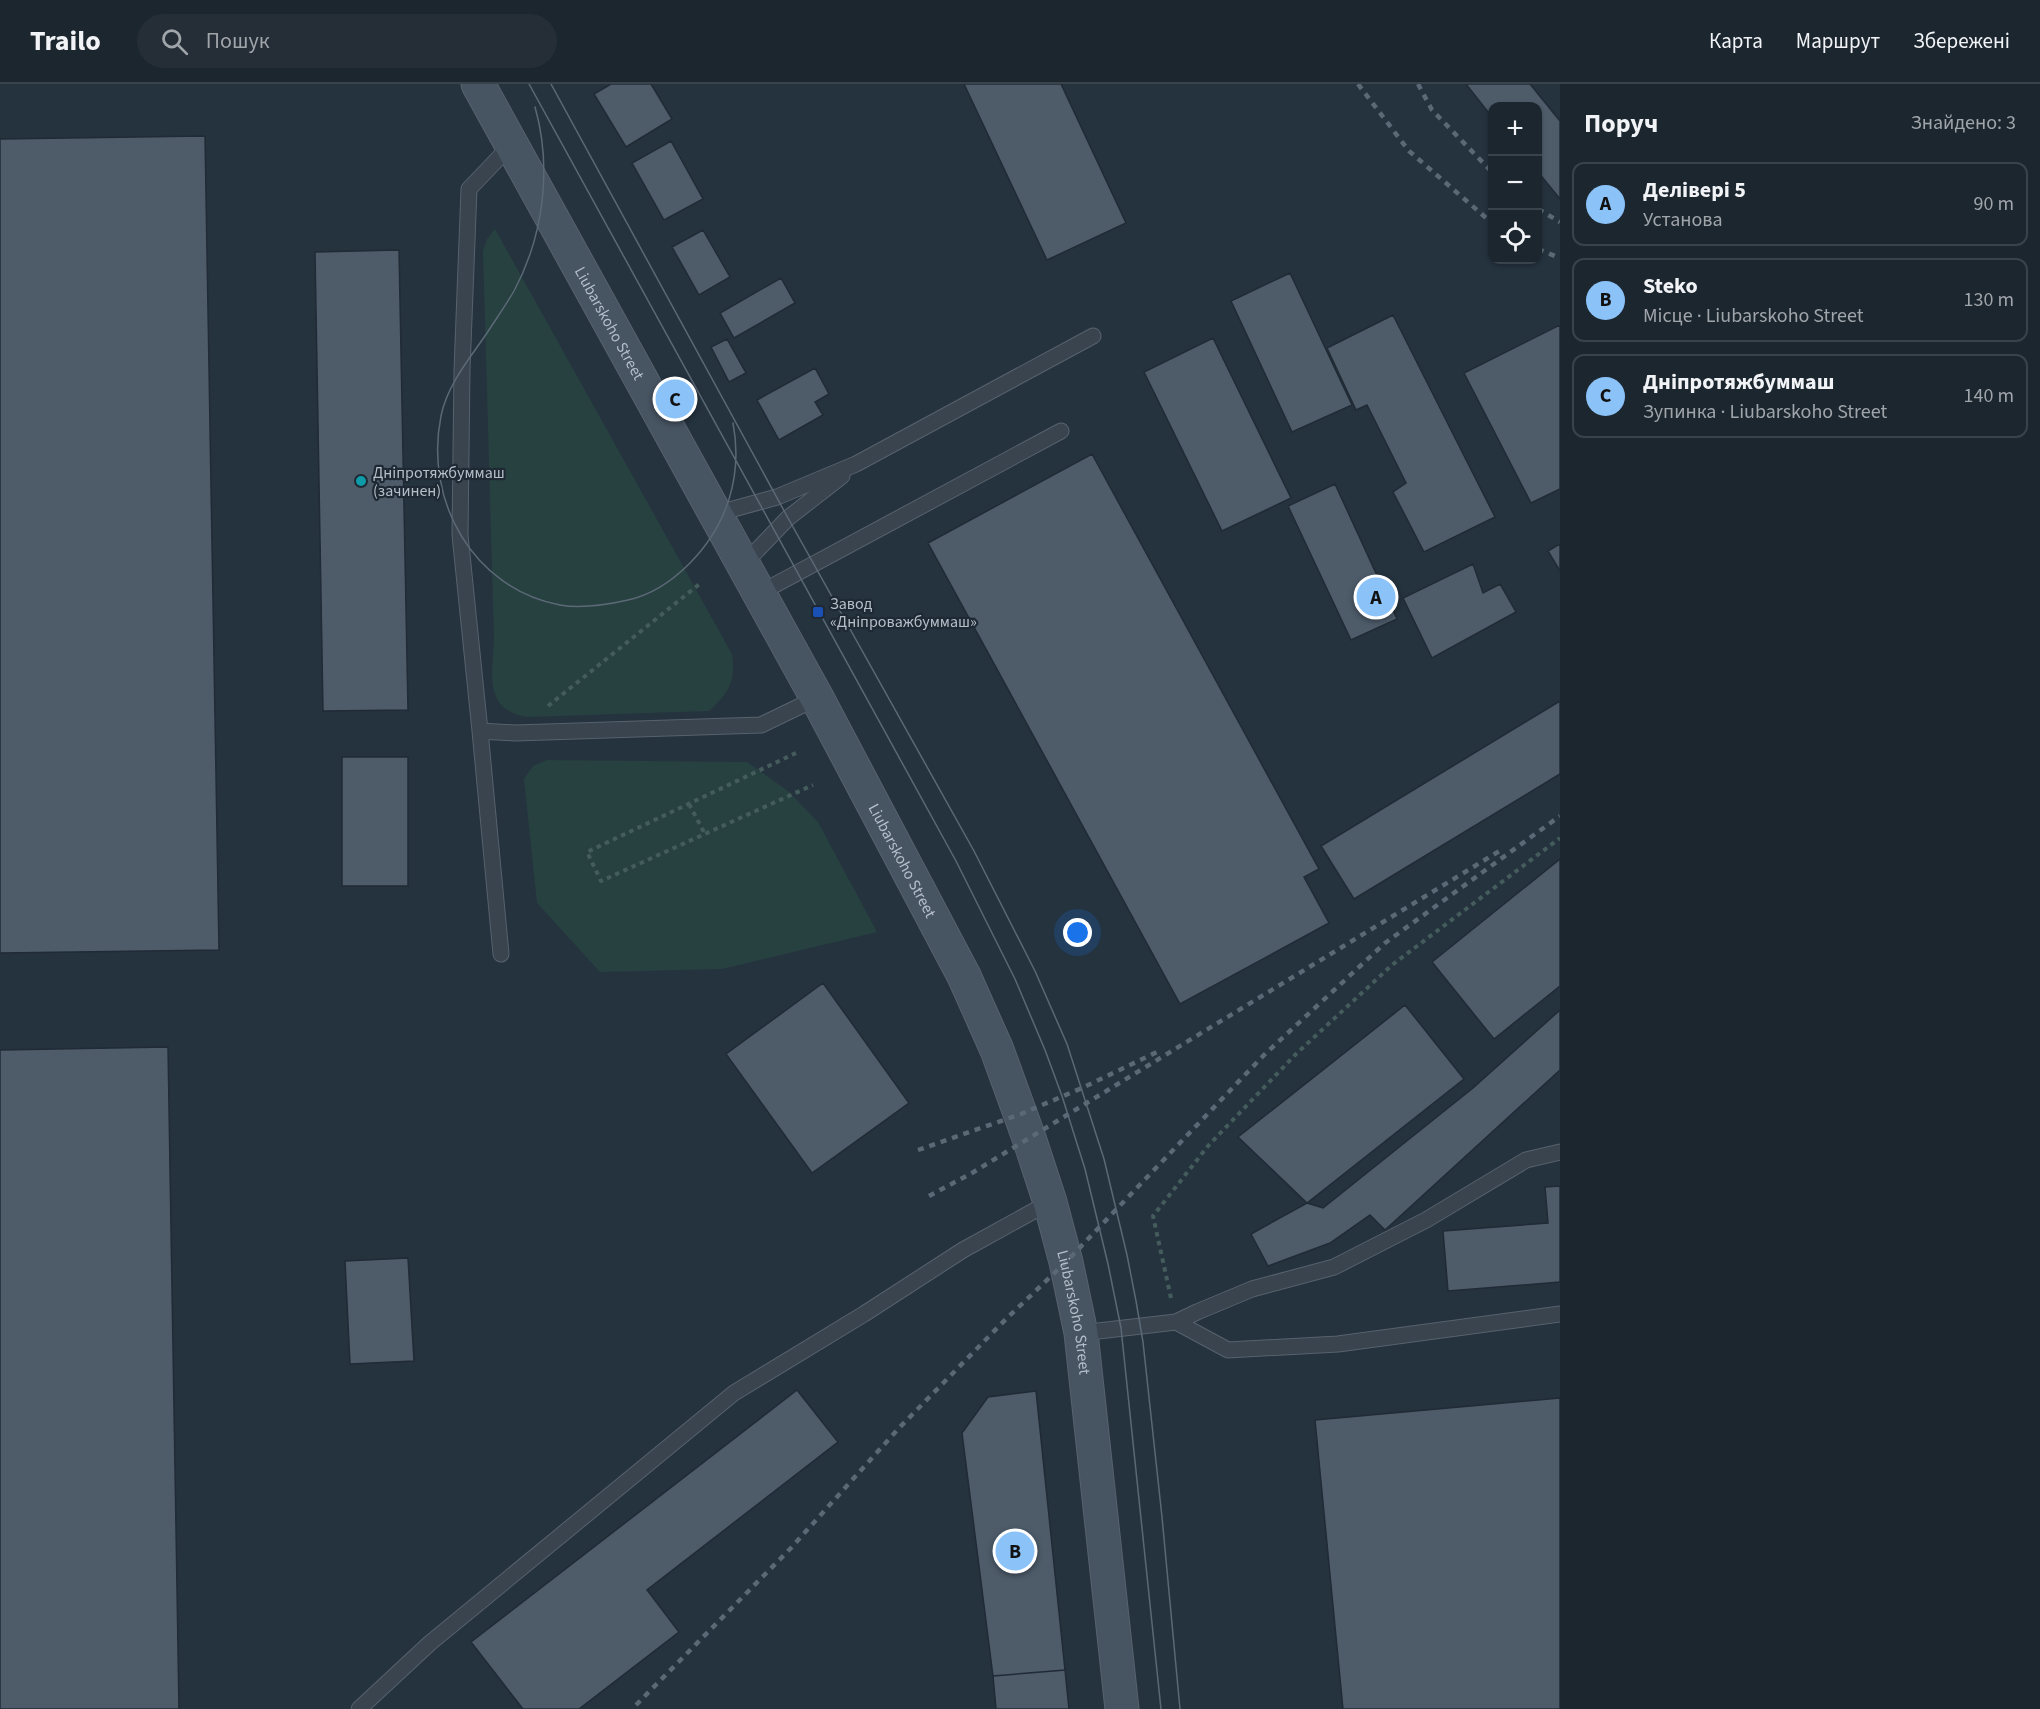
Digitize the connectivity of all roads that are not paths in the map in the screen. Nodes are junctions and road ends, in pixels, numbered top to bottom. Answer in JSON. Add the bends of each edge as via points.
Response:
{"nodes":[{"id":1,"x":478,"y":84,"type":"edge"},
{"id":2,"x":511,"y":145,"type":"junction"},
{"id":3,"x":1094,"y":336,"type":"dead end"},
{"id":4,"x":1061,"y":431,"type":"dead end"},
{"id":5,"x":856,"y":465,"type":"junction"},
{"id":6,"x":715,"y":514,"type":"junction"},
{"id":7,"x":742,"y":566,"type":"junction"},
{"id":8,"x":758,"y":594,"type":"junction"},
{"id":9,"x":817,"y":698,"type":"junction"},
{"id":10,"x":480,"y":731,"type":"junction"},
{"id":11,"x":501,"y":954,"type":"dead end"},
{"id":12,"x":1560,"y":1152,"type":"edge"},
{"id":13,"x":1050,"y":1202,"type":"junction"},
{"id":14,"x":1560,"y":1314,"type":"edge"},
{"id":15,"x":1176,"y":1322,"type":"junction"},
{"id":16,"x":1081,"y":1333,"type":"junction"},
{"id":17,"x":359,"y":1709,"type":"edge"},
{"id":18,"x":1122,"y":1709,"type":"edge"}],
"edges":[{"from":1,"to":2,"type":"main road","name":"Liubarskoho Street"},
{"from":2,"to":6,"type":"main road","name":"Liubarskoho Street"},
{"from":2,"to":10,"type":"lane","via":[[469,189],[460,535]]},
{"from":3,"to":5,"type":"lane"},
{"from":4,"to":8,"type":"lane"},
{"from":5,"to":6,"type":"lane","via":[[777,496]]},
{"from":5,"to":7,"type":"lane","via":[[788,518]]},
{"from":6,"to":7,"type":"main road","name":"Liubarskoho Street"},
{"from":7,"to":8,"type":"main road","name":"Liubarskoho Street"},
{"from":8,"to":9,"type":"main road","name":"Liubarskoho Street"},
{"from":9,"to":10,"type":"lane","via":[[761,725]]},
{"from":9,"to":13,"type":"main road","name":"Liubarskoho Street","via":[[964,976],[1001,1061]]},
{"from":10,"to":11,"type":"lane"},
{"from":12,"to":15,"type":"lane","via":[[1526,1160],[1426,1220],[1334,1267],[1252,1289]]},
{"from":13,"to":16,"type":"main road","name":"Liubarskoho Street"},
{"from":13,"to":17,"type":"lane","via":[[963,1250],[734,1393],[430,1643]]},
{"from":14,"to":15,"type":"lane","via":[[1338,1344],[1228,1350]]},
{"from":15,"to":16,"type":"lane"},
{"from":16,"to":18,"type":"main road","name":"Liubarskoho Street"}]}
